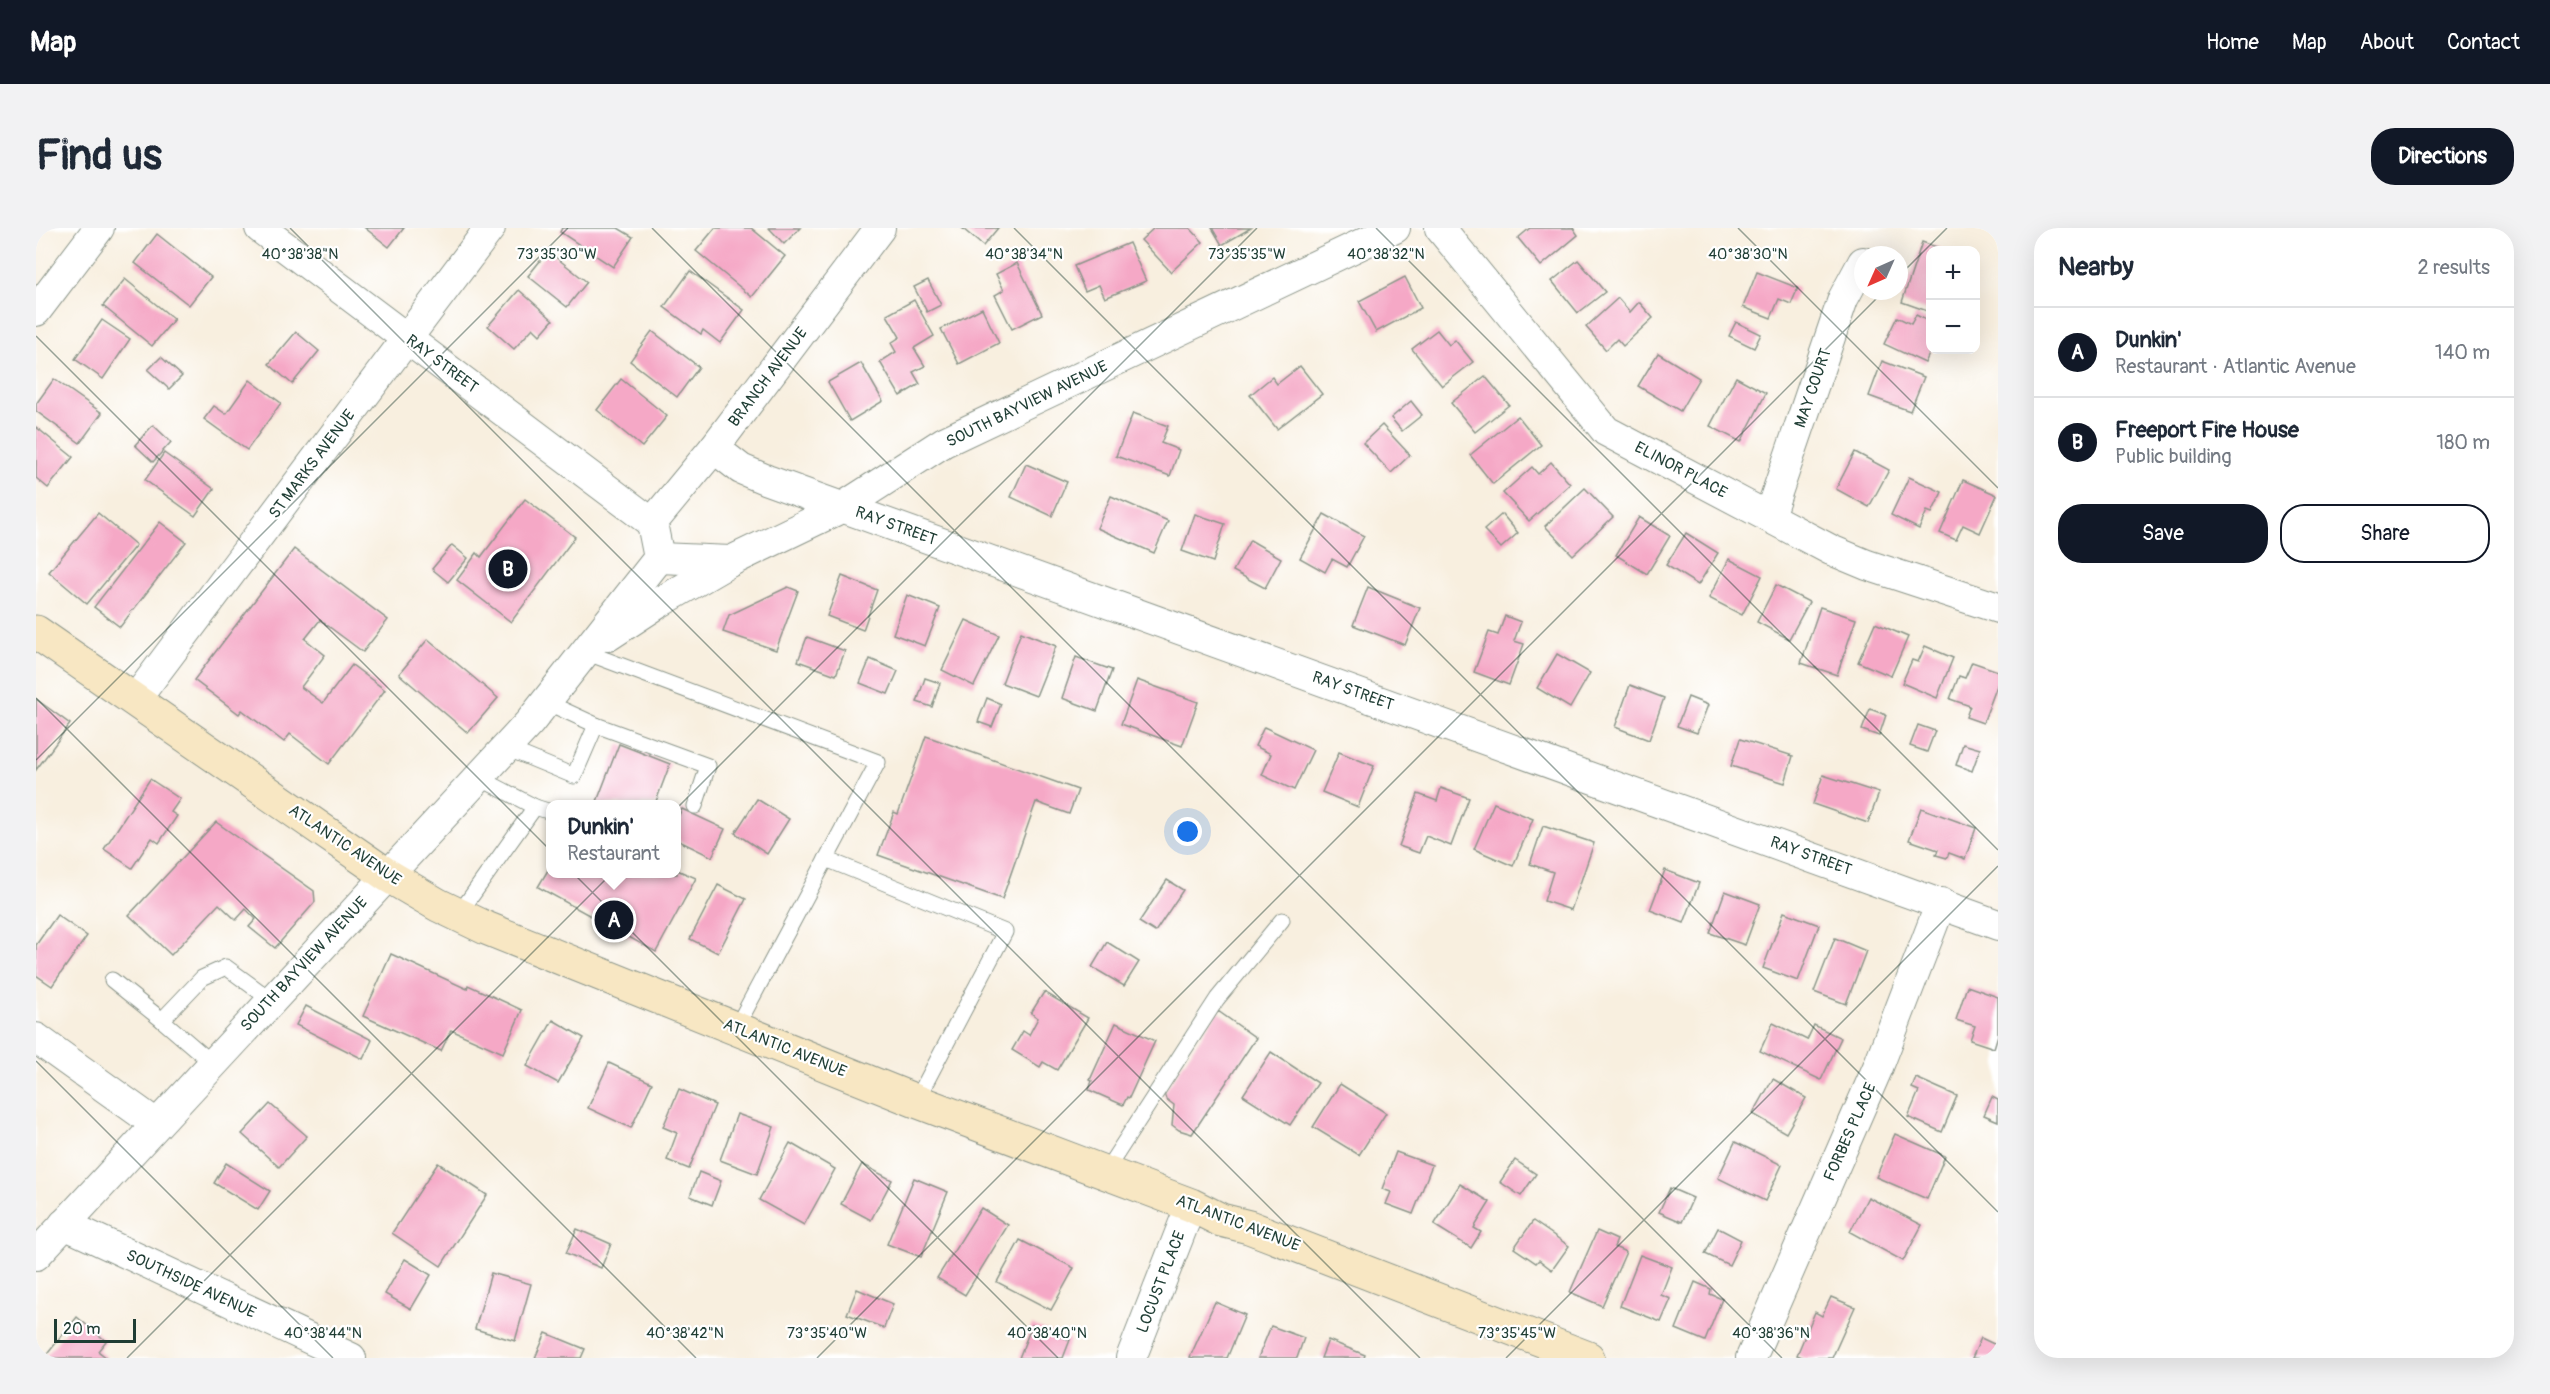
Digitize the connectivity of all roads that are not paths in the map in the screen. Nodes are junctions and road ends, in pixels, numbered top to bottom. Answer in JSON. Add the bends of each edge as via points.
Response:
{"nodes":[{"id":1,"x":99,"y":228,"type":"edge"},
{"id":2,"x":260,"y":228,"type":"edge"},
{"id":3,"x":490,"y":228,"type":"edge"},
{"id":4,"x":880,"y":228,"type":"edge"},
{"id":5,"x":1395,"y":228,"type":"edge"},
{"id":6,"x":1440,"y":228,"type":"edge"},
{"id":7,"x":1854,"y":279,"type":"edge"},
{"id":8,"x":36,"y":311,"type":"edge"},
{"id":9,"x":407,"y":338,"type":"junction"},
{"id":10,"x":714,"y":448,"type":"junction"},
{"id":11,"x":843,"y":507,"type":"junction"},
{"id":12,"x":1769,"y":516,"type":"junction"},
{"id":13,"x":652,"y":522,"type":"junction"},
{"id":14,"x":659,"y":558,"type":"junction"},
{"id":15,"x":731,"y":561,"type":"junction"},
{"id":16,"x":1998,"y":608,"type":"edge"},
{"id":17,"x":36,"y":632,"type":"edge"},
{"id":18,"x":585,"y":652,"type":"junction"},
{"id":19,"x":135,"y":700,"type":"junction"},
{"id":20,"x":546,"y":702,"type":"junction"},
{"id":21,"x":596,"y":725,"type":"junction"},
{"id":22,"x":506,"y":748,"type":"junction"},
{"id":23,"x":478,"y":777,"type":"junction"},
{"id":24,"x":695,"y":806,"type":"dead end"},
{"id":25,"x":535,"y":807,"type":"junction"},
{"id":26,"x":546,"y":810,"type":"edge"},
{"id":27,"x":826,"y":859,"type":"junction"},
{"id":28,"x":387,"y":875,"type":"junction"},
{"id":29,"x":1941,"y":903,"type":"junction"},
{"id":30,"x":458,"y":915,"type":"junction"},
{"id":31,"x":1282,"y":920,"type":"dead end"},
{"id":32,"x":1998,"y":925,"type":"edge"},
{"id":33,"x":112,"y":980,"type":"dead end"},
{"id":34,"x":271,"y":1000,"type":"junction"},
{"id":35,"x":162,"y":1020,"type":"junction"},
{"id":36,"x":736,"y":1028,"type":"junction"},
{"id":37,"x":36,"y":1038,"type":"edge"},
{"id":38,"x":212,"y":1063,"type":"junction"},
{"id":39,"x":916,"y":1101,"type":"junction"},
{"id":40,"x":156,"y":1124,"type":"junction"},
{"id":41,"x":1105,"y":1172,"type":"junction"},
{"id":42,"x":1191,"y":1205,"type":"junction"},
{"id":43,"x":64,"y":1224,"type":"junction"},
{"id":44,"x":36,"y":1255,"type":"edge"},
{"id":45,"x":351,"y":1358,"type":"edge"},
{"id":46,"x":1131,"y":1358,"type":"edge"},
{"id":47,"x":1588,"y":1358,"type":"edge"},
{"id":48,"x":1751,"y":1358,"type":"edge"}],
"edges":[{"from":1,"to":8,"type":"street"},
{"from":2,"to":9,"type":"street","name":"RAY STREET"},
{"from":3,"to":9,"type":"street","name":"ST MARKS AVENUE"},
{"from":4,"to":10,"type":"street","name":"BRANCH AVENUE"},
{"from":5,"to":11,"type":"street","name":"SOUTH BAYVIEW AVENUE","via":[[944,442]]},
{"from":6,"to":12,"type":"street","name":"ELINOR PLACE","via":[[1606,431]]},
{"from":7,"to":12,"type":"street","name":"MAY COURT","via":[[1843,299]]},
{"from":9,"to":13,"type":"street","name":"RAY STREET"},
{"from":9,"to":19,"type":"street","name":"ST MARKS AVENUE"},
{"from":10,"to":11,"type":"street","name":"RAY STREET","via":[[741,469]]},
{"from":10,"to":13,"type":"street","name":"BRANCH AVENUE"},
{"from":11,"to":15,"type":"street","name":"SOUTH BAYVIEW AVENUE"},
{"from":11,"to":29,"type":"street","name":"RAY STREET"},
{"from":12,"to":16,"type":"street","name":"ELINOR PLACE","via":[[1866,565]]},
{"from":13,"to":14,"type":"street"},
{"from":14,"to":15,"type":"street","name":"SOUTH BAYVIEW AVENUE"},
{"from":14,"to":18,"type":"street","name":"SOUTH BAYVIEW AVENUE"},
{"from":15,"to":18,"type":"street"},
{"from":17,"to":19,"type":"main road","name":"ATLANTIC AVENUE"},
{"from":18,"to":20,"type":"street","name":"SOUTH BAYVIEW AVENUE"},
{"from":18,"to":27,"type":"lane","via":[[878,762]]},
{"from":19,"to":28,"type":"main road","name":"ATLANTIC AVENUE"},
{"from":20,"to":21,"type":"lane"},
{"from":20,"to":22,"type":"street","name":"SOUTH BAYVIEW AVENUE"},
{"from":21,"to":22,"type":"lane","via":[[574,776]]},
{"from":21,"to":24,"type":"lane","via":[[708,766]]},
{"from":22,"to":23,"type":"street","name":"SOUTH BAYVIEW AVENUE"},
{"from":23,"to":25,"type":"lane"},
{"from":23,"to":28,"type":"street","name":"SOUTH BAYVIEW AVENUE"},
{"from":25,"to":26,"type":"lane"},
{"from":25,"to":30,"type":"lane"},
{"from":27,"to":36,"type":"lane"},
{"from":27,"to":39,"type":"lane","via":[[1005,932]]},
{"from":28,"to":30,"type":"main road","name":"ATLANTIC AVENUE"},
{"from":28,"to":34,"type":"street","name":"SOUTH BAYVIEW AVENUE"},
{"from":29,"to":32,"type":"street","name":"RAY STREET"},
{"from":29,"to":48,"type":"street","name":"FORBES PLACE","via":[[1878,1067]]},
{"from":30,"to":36,"type":"main road","name":"ATLANTIC AVENUE"},
{"from":31,"to":41,"type":"lane","via":[[1217,999]]},
{"from":33,"to":35,"type":"lane"},
{"from":34,"to":35,"type":"lane","via":[[226,967],[202,978]]},
{"from":34,"to":38,"type":"street","name":"SOUTH BAYVIEW AVENUE"},
{"from":35,"to":38,"type":"lane"},
{"from":36,"to":39,"type":"main road","name":"ATLANTIC AVENUE"},
{"from":37,"to":40,"type":"street"},
{"from":38,"to":40,"type":"street","name":"SOUTH BAYVIEW AVENUE"},
{"from":39,"to":41,"type":"main road","name":"ATLANTIC AVENUE"},
{"from":40,"to":43,"type":"street","name":"SOUTH BAYVIEW AVENUE"},
{"from":41,"to":42,"type":"main road","name":"ATLANTIC AVENUE"},
{"from":42,"to":46,"type":"street","name":"LOCUST PLACE"},
{"from":42,"to":47,"type":"main road","name":"ATLANTIC AVENUE","via":[[1221,1220],[1249,1227]]},
{"from":43,"to":44,"type":"street","name":"SOUTH BAYVIEW AVENUE"},
{"from":43,"to":45,"type":"street","name":"SOUTHSIDE AVENUE"}]}
